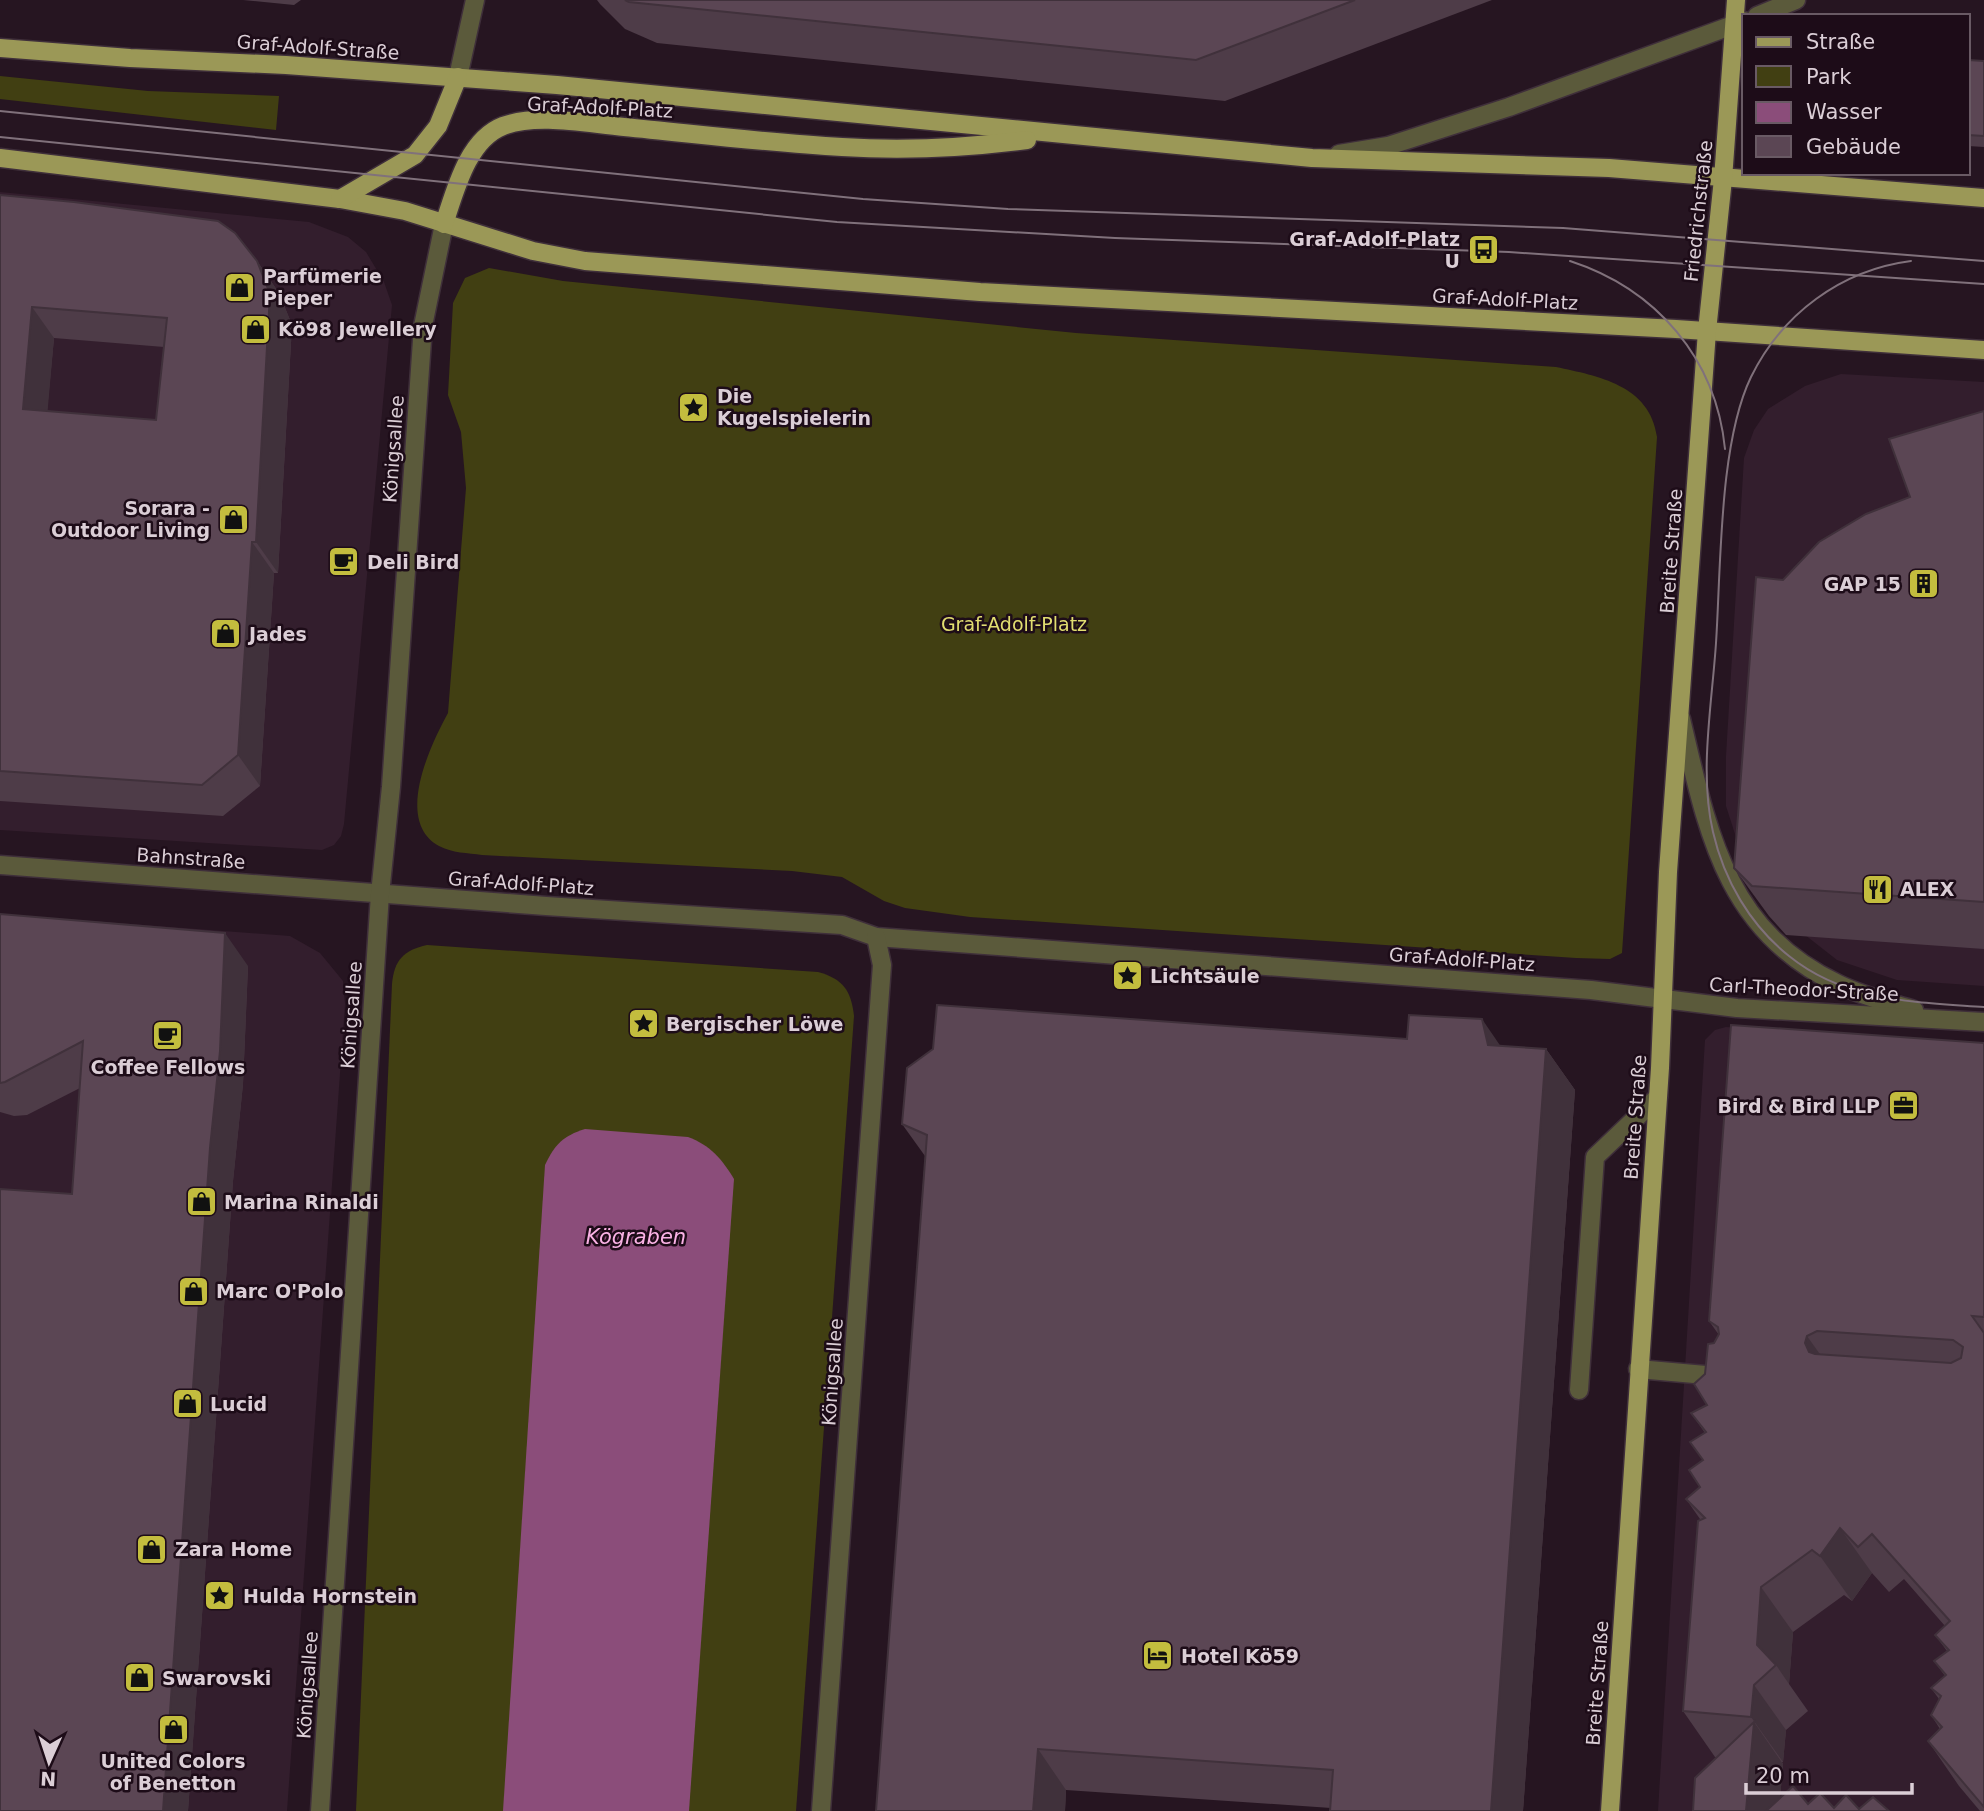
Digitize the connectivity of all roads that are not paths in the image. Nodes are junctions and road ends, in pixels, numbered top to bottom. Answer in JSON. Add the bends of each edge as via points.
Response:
{"nodes":[{"id":1,"x":475,"y":0,"type":"edge"},
{"id":2,"x":1736,"y":0,"type":"edge"},
{"id":3,"x":1796,"y":0,"type":"edge"},
{"id":4,"x":1762,"y":14,"type":"edge"},
{"id":5,"x":1740,"y":22,"type":"edge"},
{"id":6,"x":0,"y":48,"type":"edge"},
{"id":7,"x":458,"y":78,"type":"junction"},
{"id":8,"x":1057,"y":136,"type":"junction"},
{"id":9,"x":0,"y":158,"type":"edge"},
{"id":10,"x":1312,"y":158,"type":"junction"},
{"id":11,"x":1723,"y":179,"type":"junction"},
{"id":12,"x":1984,"y":198,"type":"edge"},
{"id":13,"x":340,"y":199,"type":"junction"},
{"id":14,"x":444,"y":224,"type":"junction"},
{"id":15,"x":1707,"y":331,"type":"junction"},
{"id":16,"x":1984,"y":349,"type":"edge"},
{"id":17,"x":1702,"y":425,"type":"joint"},
{"id":18,"x":1680,"y":716,"type":"junction"},
{"id":19,"x":0,"y":865,"type":"edge"},
{"id":20,"x":380,"y":894,"type":"junction"},
{"id":21,"x":876,"y":937,"type":"junction"},
{"id":22,"x":1662,"y":1000,"type":"junction"},
{"id":23,"x":1944,"y":1019,"type":"junction"},
{"id":24,"x":1984,"y":1022,"type":"edge"},
{"id":25,"x":1658,"y":1097,"type":"junction"},
{"id":26,"x":1638,"y":1369,"type":"junction"},
{"id":27,"x":1740,"y":1378,"type":"edge"},
{"id":28,"x":1578,"y":1390,"type":"dead end"},
{"id":29,"x":320,"y":1811,"type":"edge"},
{"id":30,"x":821,"y":1811,"type":"edge"},
{"id":31,"x":1610,"y":1811,"type":"edge"}],
"edges":[{"from":1,"to":7,"type":"street"},
{"from":2,"to":5,"type":"main road","name":"Friedrichstraße"},
{"from":3,"to":4,"type":"street"},
{"from":5,"to":10,"type":"street","name":"Graf-Adolf-Platz","via":[[1612,71],[1388,146]]},
{"from":5,"to":11,"type":"main road","name":"Friedrichstraße"},
{"from":6,"to":7,"type":"main road","name":"Graf-Adolf-Straße"},
{"from":7,"to":8,"type":"main road","name":"Graf-Adolf-Platz"},
{"from":7,"to":13,"type":"main road","via":[[438,126],[415,155]]},
{"from":8,"to":10,"type":"main road","name":"Graf-Adolf-Platz"},
{"from":8,"to":14,"type":"main road","name":"Graf-Adolf-Platz","via":[[952,150],[843,148],[564,123],[503,126],[487,135],[469,160]]},
{"from":9,"to":13,"type":"main road"},
{"from":10,"to":11,"type":"main road","name":"Graf-Adolf-Platz","via":[[1609,168]]},
{"from":11,"to":12,"type":"main road","name":"Graf-Adolf-Platz"},
{"from":11,"to":15,"type":"main road","name":"Friedrichstraße"},
{"from":13,"to":14,"type":"main road","via":[[405,211]]},
{"from":14,"to":15,"type":"main road","name":"Graf-Adolf-Platz","via":[[533,251],[599,262],[980,292]]},
{"from":14,"to":20,"type":"street","name":"Königsallee","via":[[423,326]]},
{"from":15,"to":16,"type":"main road","name":"Graf-Adolf-Platz"},
{"from":15,"to":17,"type":"main road","name":"Friedrichstraße"},
{"from":17,"to":18,"type":"main road","name":"Breite Straße"},
{"from":18,"to":22,"type":"main road","name":"Breite Straße"},
{"from":18,"to":23,"type":"street","name":"Carl-Theodor-Straße","via":[[1719,861],[1744,904],[1766,930],[1801,963],[1837,984]]},
{"from":19,"to":20,"type":"street","name":"Bahnstraße"},
{"from":20,"to":21,"type":"street","name":"Graf-Adolf-Platz","via":[[842,925]]},
{"from":20,"to":29,"type":"street","name":"Königsallee"},
{"from":21,"to":22,"type":"street","name":"Graf-Adolf-Platz","via":[[1579,989]]},
{"from":21,"to":30,"type":"street","name":"Königsallee","via":[[882,965]]},
{"from":22,"to":23,"type":"street","name":"Carl-Theodor-Straße","via":[[1737,1009]]},
{"from":22,"to":25,"type":"main road","name":"Breite Straße"},
{"from":23,"to":24,"type":"street","name":"Carl-Theodor-Straße"},
{"from":25,"to":26,"type":"main road","name":"Breite Straße"},
{"from":25,"to":28,"type":"street","via":[[1595,1157]]},
{"from":26,"to":27,"type":"street"},
{"from":26,"to":31,"type":"main road","name":"Breite Straße"}]}
